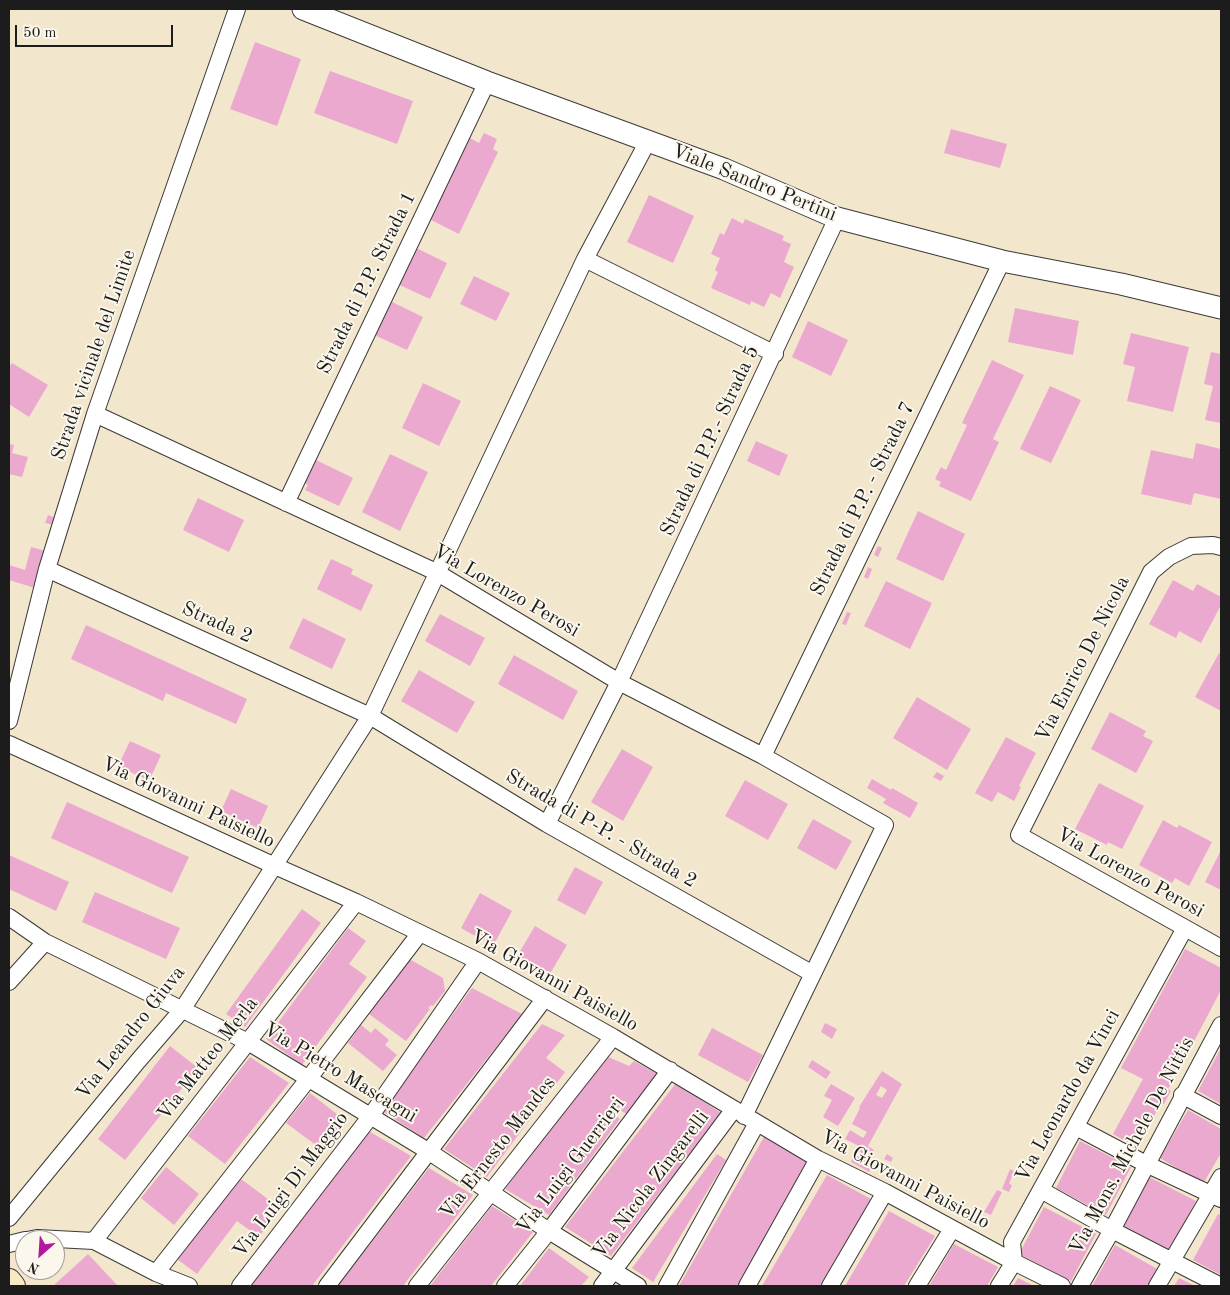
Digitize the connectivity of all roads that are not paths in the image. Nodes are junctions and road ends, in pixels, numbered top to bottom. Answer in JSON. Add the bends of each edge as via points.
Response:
{"nodes":[{"id":1,"x":237,"y":9,"type":"edge"},
{"id":2,"x":303,"y":9,"type":"edge"},
{"id":3,"x":487,"y":82,"type":"junction"},
{"id":4,"x":648,"y":141,"type":"junction"},
{"id":5,"x":837,"y":218,"type":"junction"},
{"id":6,"x":585,"y":259,"type":"junction"},
{"id":7,"x":1002,"y":262,"type":"junction"},
{"id":8,"x":1221,"y":308,"type":"edge"},
{"id":9,"x":775,"y":354,"type":"junction"},
{"id":10,"x":94,"y":414,"type":"junction"},
{"id":11,"x":286,"y":503,"type":"junction"},
{"id":12,"x":1221,"y":547,"type":"edge"},
{"id":13,"x":48,"y":569,"type":"junction"},
{"id":14,"x":436,"y":572,"type":"junction"},
{"id":15,"x":619,"y":682,"type":"junction"},
{"id":16,"x":370,"y":716,"type":"junction"},
{"id":17,"x":9,"y":721,"type":"edge"},
{"id":18,"x":9,"y":744,"type":"edge"},
{"id":19,"x":763,"y":756,"type":"junction"},
{"id":20,"x":547,"y":824,"type":"junction"},
{"id":21,"x":1019,"y":835,"type":"joint"},
{"id":22,"x":275,"y":866,"type":"junction"},
{"id":23,"x":356,"y":902,"type":"junction"},
{"id":24,"x":9,"y":917,"type":"edge"},
{"id":25,"x":1185,"y":928,"type":"junction"},
{"id":26,"x":420,"y":933,"type":"junction"},
{"id":27,"x":45,"y":942,"type":"junction"},
{"id":28,"x":1221,"y":948,"type":"edge"},
{"id":29,"x":478,"y":961,"type":"junction"},
{"id":30,"x":813,"y":974,"type":"junction"},
{"id":31,"x":9,"y":982,"type":"edge"},
{"id":32,"x":545,"y":998,"type":"junction"},
{"id":33,"x":182,"y":1010,"type":"junction"},
{"id":34,"x":1220,"y":1029,"type":"edge"},
{"id":35,"x":613,"y":1037,"type":"junction"},
{"id":36,"x":248,"y":1042,"type":"junction"},
{"id":37,"x":670,"y":1070,"type":"junction"},
{"id":38,"x":309,"y":1078,"type":"junction"},
{"id":39,"x":1182,"y":1096,"type":"junction"},
{"id":40,"x":370,"y":1116,"type":"junction"},
{"id":41,"x":745,"y":1116,"type":"junction"},
{"id":42,"x":1221,"y":1116,"type":"edge"},
{"id":43,"x":1076,"y":1127,"type":"junction"},
{"id":44,"x":428,"y":1151,"type":"junction"},
{"id":45,"x":818,"y":1159,"type":"junction"},
{"id":46,"x":1146,"y":1164,"type":"junction"},
{"id":47,"x":1221,"y":1176,"type":"edge"},
{"id":48,"x":1041,"y":1190,"type":"junction"},
{"id":49,"x":491,"y":1192,"type":"junction"},
{"id":50,"x":885,"y":1192,"type":"junction"},
{"id":51,"x":1217,"y":1196,"type":"edge"},
{"id":52,"x":9,"y":1218,"type":"edge"},
{"id":53,"x":952,"y":1229,"type":"junction"},
{"id":54,"x":1112,"y":1230,"type":"junction"},
{"id":55,"x":549,"y":1231,"type":"junction"},
{"id":56,"x":65,"y":1240,"type":"edge"},
{"id":57,"x":94,"y":1242,"type":"junction"},
{"id":58,"x":1173,"y":1260,"type":"junction"},
{"id":59,"x":1014,"y":1262,"type":"junction"},
{"id":60,"x":614,"y":1272,"type":"junction"},
{"id":61,"x":156,"y":1273,"type":"junction"},
{"id":62,"x":9,"y":1281,"type":"edge"},
{"id":63,"x":13,"y":1286,"type":"edge"},
{"id":64,"x":189,"y":1286,"type":"edge"},
{"id":65,"x":240,"y":1286,"type":"edge"},
{"id":66,"x":327,"y":1286,"type":"edge"},
{"id":67,"x":417,"y":1286,"type":"edge"},
{"id":68,"x":505,"y":1286,"type":"edge"},
{"id":69,"x":602,"y":1286,"type":"edge"},
{"id":70,"x":638,"y":1286,"type":"edge"},
{"id":71,"x":666,"y":1286,"type":"edge"},
{"id":72,"x":747,"y":1286,"type":"edge"},
{"id":73,"x":830,"y":1286,"type":"edge"},
{"id":74,"x":918,"y":1286,"type":"edge"},
{"id":75,"x":999,"y":1286,"type":"edge"},
{"id":76,"x":1062,"y":1286,"type":"edge"},
{"id":77,"x":1080,"y":1286,"type":"edge"},
{"id":78,"x":1157,"y":1286,"type":"edge"},
{"id":79,"x":1221,"y":1286,"type":"edge"}],
"edges":[{"from":1,"to":10,"type":"street","name":"Strada vicinale del Limite"},
{"from":2,"to":3,"type":"street","name":"Viale Sandro Pertini"},
{"from":3,"to":4,"type":"street","name":"Viale Sandro Pertini"},
{"from":3,"to":11,"type":"street","name":"Strada di P.P. Strada 1"},
{"from":4,"to":5,"type":"street","name":"Viale Sandro Pertini","via":[[724,169]]},
{"from":4,"to":6,"type":"street","name":"Via Leandro Giuva"},
{"from":5,"to":7,"type":"street","name":"Viale Sandro Pertini"},
{"from":5,"to":9,"type":"street","name":"Strada di P.P.- Strada 5"},
{"from":6,"to":9,"type":"street"},
{"from":6,"to":14,"type":"street","name":"Via Leandro Giuva"},
{"from":7,"to":8,"type":"street","name":"Viale Sandro Pertini","via":[[1121,284]]},
{"from":7,"to":19,"type":"street","name":"Strada di P.P. - Strada 7"},
{"from":9,"to":15,"type":"street","name":"Strada di P.P.- Strada 5"},
{"from":10,"to":11,"type":"street","name":"Via Lorenzo Perosi"},
{"from":10,"to":13,"type":"street","name":"Strada vicinale del Limite"},
{"from":11,"to":14,"type":"street","name":"Via Lorenzo Perosi"},
{"from":12,"to":21,"type":"street","name":"Via Enrico De Nicola","via":[[1191,546],[1169,557],[1151,572]]},
{"from":13,"to":16,"type":"street","name":"Strada 2"},
{"from":13,"to":17,"type":"street","name":"Strada vicinale del Limite"},
{"from":14,"to":15,"type":"street","name":"Via Lorenzo Perosi"},
{"from":14,"to":16,"type":"street","name":"Via Leandro Giuva"},
{"from":15,"to":19,"type":"street","name":"Via Lorenzo Perosi"},
{"from":15,"to":20,"type":"street","name":"Strada di P.P.- Strada 5"},
{"from":16,"to":20,"type":"street","name":"Strada di P-P. - Strada 2"},
{"from":16,"to":22,"type":"street","name":"Via Leandro Giuva"},
{"from":18,"to":22,"type":"street","name":"Via Giovanni Paisiello"},
{"from":19,"to":30,"type":"street","name":"Via Lorenzo Perosi","via":[[885,824]]},
{"from":20,"to":30,"type":"street","name":"Strada di P-P. - Strada 2"},
{"from":21,"to":25,"type":"street","name":"Via Lorenzo Perosi"},
{"from":22,"to":23,"type":"street","name":"Via Giovanni Paisiello"},
{"from":22,"to":33,"type":"street","name":"Via Leandro Giuva"},
{"from":23,"to":26,"type":"street","name":"Via Giovanni Paisiello"},
{"from":23,"to":36,"type":"street","name":"Via Matteo Merla"},
{"from":24,"to":27,"type":"street","name":"Via Pietro Mascagni"},
{"from":25,"to":28,"type":"street","name":"Via Lorenzo Perosi"},
{"from":25,"to":43,"type":"street","name":"Via Leonardo da Vinci"},
{"from":26,"to":29,"type":"street","name":"Via Giovanni Paisiello"},
{"from":26,"to":38,"type":"street"},
{"from":27,"to":31,"type":"street"},
{"from":27,"to":33,"type":"street","name":"Via Pietro Mascagni"},
{"from":29,"to":32,"type":"street","name":"Via Giovanni Paisiello"},
{"from":29,"to":40,"type":"street","name":"Via Luigi Di Maggio"},
{"from":30,"to":41,"type":"street"},
{"from":32,"to":35,"type":"street","name":"Via Giovanni Paisiello"},
{"from":32,"to":44,"type":"street"},
{"from":33,"to":36,"type":"street","name":"Via Pietro Mascagni"},
{"from":33,"to":52,"type":"street","name":"Via Leandro Giuva"},
{"from":34,"to":39,"type":"street","name":"Via Mons. Michele De Nittis"},
{"from":35,"to":37,"type":"street","name":"Via Giovanni Paisiello"},
{"from":35,"to":49,"type":"street","name":"Via Ernesto Mandes"},
{"from":36,"to":38,"type":"street","name":"Via Pietro Mascagni"},
{"from":36,"to":57,"type":"street","name":"Via Matteo Merla"},
{"from":37,"to":41,"type":"street","name":"Via Giovanni Paisiello"},
{"from":37,"to":55,"type":"street","name":"Via Luigi Guerrieri"},
{"from":38,"to":40,"type":"street","name":"Via Pietro Mascagni"},
{"from":38,"to":61,"type":"street"},
{"from":39,"to":42,"type":"street"},
{"from":39,"to":46,"type":"street","name":"Via Mons. Michele De Nittis"},
{"from":40,"to":44,"type":"street","name":"Via Pietro Mascagni"},
{"from":40,"to":65,"type":"street","name":"Via Luigi Di Maggio"},
{"from":41,"to":45,"type":"street","name":"Via Giovanni Paisiello"},
{"from":41,"to":60,"type":"street","name":"Via Nicola Zingarelli"},
{"from":41,"to":71,"type":"street"},
{"from":43,"to":46,"type":"street"},
{"from":43,"to":48,"type":"street","name":"Via Leonardo da Vinci"},
{"from":44,"to":49,"type":"street","name":"Via Pietro Mascagni"},
{"from":44,"to":66,"type":"street"},
{"from":45,"to":50,"type":"street","name":"Via Giovanni Paisiello"},
{"from":45,"to":72,"type":"street"},
{"from":46,"to":51,"type":"street"},
{"from":46,"to":54,"type":"street","name":"Via Mons. Michele De Nittis"},
{"from":47,"to":51,"type":"street"},
{"from":48,"to":54,"type":"street"},
{"from":48,"to":59,"type":"street","name":"Via Leonardo da Vinci","via":[[1012,1242]]},
{"from":49,"to":55,"type":"street","name":"Via Pietro Mascagni"},
{"from":49,"to":67,"type":"street","name":"Via Ernesto Mandes"},
{"from":50,"to":53,"type":"street","name":"Via Giovanni Paisiello"},
{"from":50,"to":73,"type":"street"},
{"from":51,"to":58,"type":"street"},
{"from":53,"to":59,"type":"street","name":"Via Giovanni Paisiello"},
{"from":53,"to":74,"type":"street"},
{"from":54,"to":58,"type":"street"},
{"from":54,"to":77,"type":"street","name":"Via Mons. Michele De Nittis"},
{"from":55,"to":60,"type":"street","name":"Via Pietro Mascagni"},
{"from":55,"to":68,"type":"street","name":"Via Luigi Guerrieri"},
{"from":56,"to":57,"type":"street"},
{"from":57,"to":61,"type":"street"},
{"from":58,"to":78,"type":"street"},
{"from":58,"to":79,"type":"street"},
{"from":59,"to":75,"type":"street"},
{"from":59,"to":76,"type":"street","name":"Via Giovanni Paisiello"},
{"from":60,"to":69,"type":"street","name":"Via Nicola Zingarelli"},
{"from":60,"to":70,"type":"street","name":"Via Pietro Mascagni"},
{"from":61,"to":64,"type":"street"},
{"from":62,"to":63,"type":"main road"}]}
